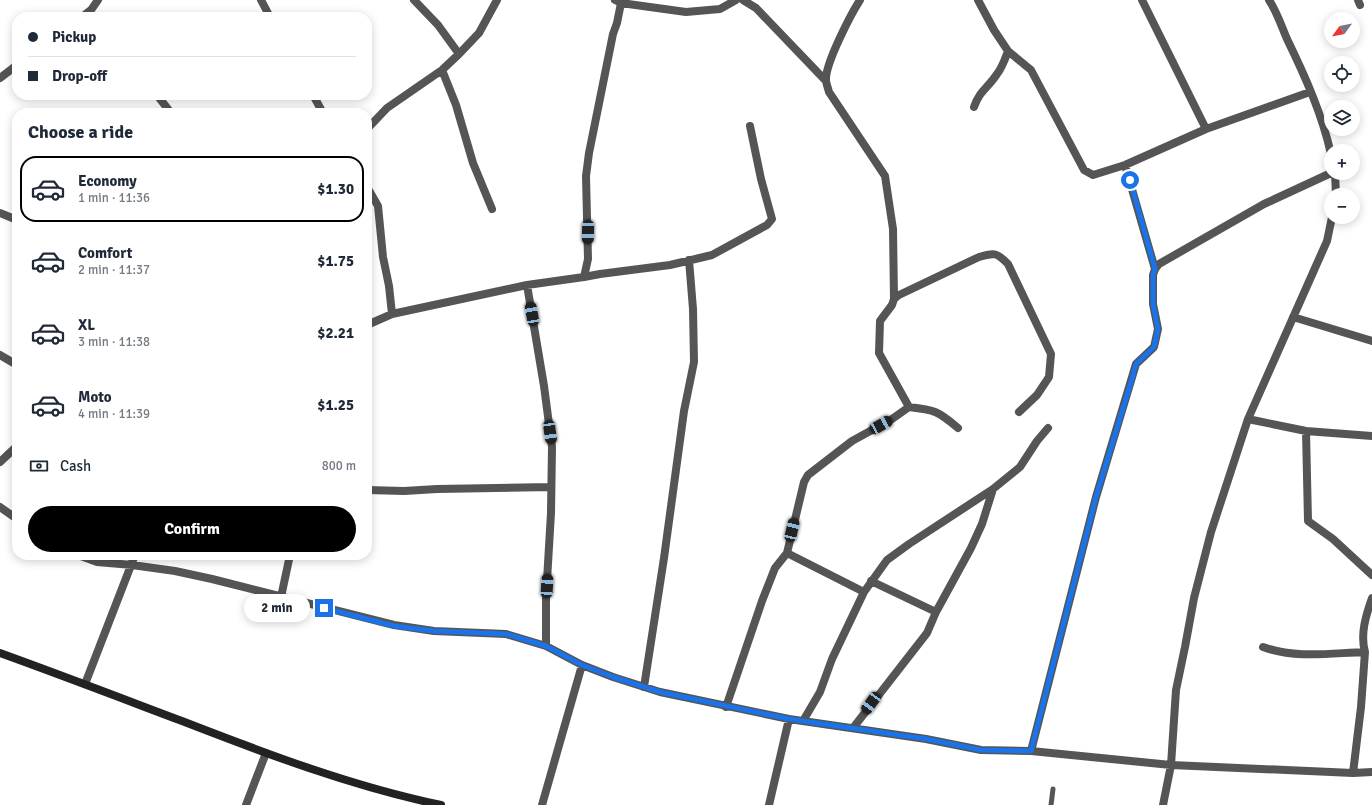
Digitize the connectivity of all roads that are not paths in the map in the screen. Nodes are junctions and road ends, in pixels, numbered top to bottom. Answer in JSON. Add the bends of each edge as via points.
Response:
{"nodes":[{"id":1,"x":98,"y":0,"type":"edge"},
{"id":2,"x":261,"y":0,"type":"edge"},
{"id":3,"x":414,"y":0,"type":"edge"},
{"id":4,"x":497,"y":0,"type":"edge"},
{"id":5,"x":736,"y":0,"type":"edge"},
{"id":6,"x":743,"y":0,"type":"edge"},
{"id":7,"x":860,"y":0,"type":"edge"},
{"id":8,"x":978,"y":0,"type":"edge"},
{"id":9,"x":1142,"y":0,"type":"edge"},
{"id":10,"x":1269,"y":0,"type":"edge"},
{"id":11,"x":618,"y":2,"type":"edge"},
{"id":12,"x":91,"y":10,"type":"joint"},
{"id":13,"x":88,"y":12,"type":"edge"},
{"id":14,"x":267,"y":12,"type":"edge"},
{"id":15,"x":1008,"y":51,"type":"junction"},
{"id":16,"x":459,"y":54,"type":"junction"},
{"id":17,"x":12,"y":69,"type":"edge"},
{"id":18,"x":442,"y":70,"type":"junction"},
{"id":19,"x":0,"y":78,"type":"edge"},
{"id":20,"x":826,"y":80,"type":"junction"},
{"id":21,"x":1310,"y":92,"type":"junction"},
{"id":22,"x":161,"y":100,"type":"edge"},
{"id":23,"x":974,"y":107,"type":"dead end"},
{"id":24,"x":167,"y":108,"type":"edge"},
{"id":25,"x":372,"y":122,"type":"edge"},
{"id":26,"x":750,"y":126,"type":"dead end"},
{"id":27,"x":1206,"y":130,"type":"junction"},
{"id":28,"x":1329,"y":144,"type":"edge"},
{"id":29,"x":1125,"y":165,"type":"junction"},
{"id":30,"x":1324,"y":176,"type":"edge"},
{"id":31,"x":372,"y":196,"type":"edge"},
{"id":32,"x":492,"y":209,"type":"dead end"},
{"id":33,"x":0,"y":213,"type":"edge"},
{"id":34,"x":12,"y":218,"type":"edge"},
{"id":35,"x":1331,"y":224,"type":"edge"},
{"id":36,"x":689,"y":260,"type":"junction"},
{"id":37,"x":1155,"y":269,"type":"junction"},
{"id":38,"x":584,"y":277,"type":"junction"},
{"id":39,"x":527,"y":285,"type":"junction"},
{"id":40,"x":894,"y":299,"type":"junction"},
{"id":41,"x":392,"y":314,"type":"junction"},
{"id":42,"x":1293,"y":318,"type":"junction"},
{"id":43,"x":372,"y":323,"type":"edge"},
{"id":44,"x":1372,"y":341,"type":"edge"},
{"id":45,"x":0,"y":355,"type":"edge"},
{"id":46,"x":12,"y":363,"type":"edge"},
{"id":47,"x":909,"y":407,"type":"junction"},
{"id":48,"x":1020,"y":412,"type":"dead end"},
{"id":49,"x":1248,"y":419,"type":"junction"},
{"id":50,"x":958,"y":428,"type":"dead end"},
{"id":51,"x":1048,"y":428,"type":"dead end"},
{"id":52,"x":1306,"y":431,"type":"junction"},
{"id":53,"x":1372,"y":436,"type":"edge"},
{"id":54,"x":12,"y":451,"type":"edge"},
{"id":55,"x":0,"y":462,"type":"edge"},
{"id":56,"x":551,"y":487,"type":"junction"},
{"id":57,"x":993,"y":488,"type":"junction"},
{"id":58,"x":372,"y":490,"type":"edge"},
{"id":59,"x":0,"y":506,"type":"edge"},
{"id":60,"x":12,"y":515,"type":"edge"},
{"id":61,"x":787,"y":553,"type":"junction"},
{"id":62,"x":92,"y":560,"type":"edge"},
{"id":63,"x":134,"y":560,"type":"edge"},
{"id":64,"x":289,"y":560,"type":"edge"},
{"id":65,"x":132,"y":565,"type":"junction"},
{"id":66,"x":1372,"y":575,"type":"edge"},
{"id":67,"x":871,"y":581,"type":"junction"},
{"id":68,"x":864,"y":592,"type":"junction"},
{"id":69,"x":281,"y":597,"type":"junction"},
{"id":70,"x":1372,"y":598,"type":"edge"},
{"id":71,"x":936,"y":612,"type":"junction"},
{"id":72,"x":546,"y":646,"type":"junction"},
{"id":73,"x":1263,"y":647,"type":"dead end"},
{"id":74,"x":1365,"y":652,"type":"junction"},
{"id":75,"x":0,"y":653,"type":"edge"},
{"id":76,"x":582,"y":665,"type":"junction"},
{"id":77,"x":85,"y":684,"type":"junction"},
{"id":78,"x":644,"y":687,"type":"junction"},
{"id":79,"x":726,"y":706,"type":"junction"},
{"id":80,"x":789,"y":719,"type":"junction"},
{"id":81,"x":803,"y":721,"type":"junction"},
{"id":82,"x":853,"y":728,"type":"junction"},
{"id":83,"x":1031,"y":751,"type":"junction"},
{"id":84,"x":266,"y":753,"type":"junction"},
{"id":85,"x":1171,"y":765,"type":"junction"},
{"id":86,"x":1372,"y":772,"type":"edge"},
{"id":87,"x":1353,"y":773,"type":"junction"},
{"id":88,"x":1054,"y":789,"type":"dead end"},
{"id":89,"x":246,"y":805,"type":"edge"},
{"id":90,"x":441,"y":805,"type":"edge"},
{"id":91,"x":542,"y":805,"type":"edge"},
{"id":92,"x":769,"y":805,"type":"edge"},
{"id":93,"x":1051,"y":805,"type":"edge"},
{"id":94,"x":1163,"y":805,"type":"edge"}],
"edges":[{"from":1,"to":12,"type":"street"},
{"from":2,"to":14,"type":"street"},
{"from":3,"to":16,"type":"street"},
{"from":4,"to":16,"type":"street","via":[[479,33]]},
{"from":5,"to":11,"type":"street","via":[[720,9],[686,12]]},
{"from":6,"to":20,"type":"street","via":[[756,8]]},
{"from":7,"to":20,"type":"street","via":[[850,16],[828,67]]},
{"from":8,"to":15,"type":"street"},
{"from":9,"to":27,"type":"street"},
{"from":10,"to":21,"type":"street"},
{"from":11,"to":38,"type":"street","via":[[617,23],[586,176],[588,259]]},
{"from":12,"to":13,"type":"street"},
{"from":15,"to":23,"type":"street","via":[[998,74],[977,98]]},
{"from":15,"to":29,"type":"street","via":[[1031,70],[1084,170],[1093,175]]},
{"from":16,"to":18,"type":"street"},
{"from":17,"to":19,"type":"street"},
{"from":18,"to":25,"type":"street","via":[[387,108]]},
{"from":18,"to":32,"type":"street","via":[[473,163]]},
{"from":20,"to":40,"type":"street","via":[[829,92],[885,176],[893,229]]},
{"from":21,"to":27,"type":"street"},
{"from":21,"to":28,"type":"street"},
{"from":22,"to":24,"type":"street"},
{"from":26,"to":36,"type":"street","via":[[772,219],[767,225],[712,255]]},
{"from":27,"to":29,"type":"street"},
{"from":29,"to":37,"type":"street"},
{"from":30,"to":37,"type":"street","via":[[1264,204],[1159,264]]},
{"from":31,"to":41,"type":"street","via":[[378,206]]},
{"from":33,"to":34,"type":"street"},
{"from":35,"to":42,"type":"street","via":[[1327,241]]},
{"from":36,"to":38,"type":"street"},
{"from":36,"to":78,"type":"street","via":[[694,362],[684,411]]},
{"from":37,"to":83,"type":"street","via":[[1153,304],[1158,329],[1154,347],[1136,364],[1120,416],[1096,497]]},
{"from":38,"to":39,"type":"street"},
{"from":39,"to":41,"type":"street"},
{"from":39,"to":56,"type":"street","via":[[552,447]]},
{"from":40,"to":47,"type":"street","via":[[880,321],[879,353]]},
{"from":40,"to":48,"type":"street","via":[[980,257],[992,253],[999,255],[1008,264],[1051,354],[1049,377],[1037,395]]},
{"from":41,"to":43,"type":"street"},
{"from":42,"to":44,"type":"street"},
{"from":42,"to":49,"type":"street"},
{"from":45,"to":46,"type":"street"},
{"from":47,"to":50,"type":"street","via":[[929,409],[941,414]]},
{"from":47,"to":61,"type":"street","via":[[852,441],[808,475],[804,482]]},
{"from":49,"to":52,"type":"street"},
{"from":49,"to":85,"type":"street","via":[[1211,532],[1194,598],[1176,690]]},
{"from":51,"to":57,"type":"street","via":[[1020,467]]},
{"from":52,"to":53,"type":"street"},
{"from":52,"to":66,"type":"street","via":[[1308,521],[1333,539]]},
{"from":54,"to":55,"type":"street"},
{"from":56,"to":58,"type":"street"},
{"from":56,"to":72,"type":"street"},
{"from":57,"to":67,"type":"street","via":[[887,560]]},
{"from":57,"to":71,"type":"street","via":[[982,524],[971,548]]},
{"from":59,"to":60,"type":"street"},
{"from":61,"to":68,"type":"street"},
{"from":61,"to":79,"type":"street","via":[[775,568]]},
{"from":62,"to":65,"type":"street"},
{"from":63,"to":65,"type":"street"},
{"from":64,"to":69,"type":"street"},
{"from":65,"to":69,"type":"street","via":[[175,571]]},
{"from":65,"to":77,"type":"street"},
{"from":67,"to":68,"type":"street"},
{"from":67,"to":71,"type":"street"},
{"from":68,"to":81,"type":"street","via":[[820,692]]},
{"from":69,"to":72,"type":"street","via":[[394,626],[434,631],[506,634]]},
{"from":70,"to":74,"type":"street","via":[[1366,616],[1363,643]]},
{"from":71,"to":82,"type":"street","via":[[927,633]]},
{"from":72,"to":76,"type":"street"},
{"from":73,"to":74,"type":"street","via":[[1298,655]]},
{"from":74,"to":87,"type":"street"},
{"from":75,"to":77,"type":"main road"},
{"from":76,"to":78,"type":"street"},
{"from":76,"to":91,"type":"street"},
{"from":77,"to":84,"type":"main road"},
{"from":78,"to":79,"type":"street"},
{"from":79,"to":80,"type":"street"},
{"from":80,"to":81,"type":"street"},
{"from":80,"to":92,"type":"street"},
{"from":81,"to":82,"type":"street"},
{"from":82,"to":83,"type":"street","via":[[981,750]]},
{"from":83,"to":85,"type":"street"},
{"from":84,"to":89,"type":"street"},
{"from":84,"to":90,"type":"main road","via":[[327,775]]},
{"from":85,"to":87,"type":"street"},
{"from":85,"to":94,"type":"street"},
{"from":86,"to":87,"type":"street"},
{"from":88,"to":93,"type":"lane"}]}
